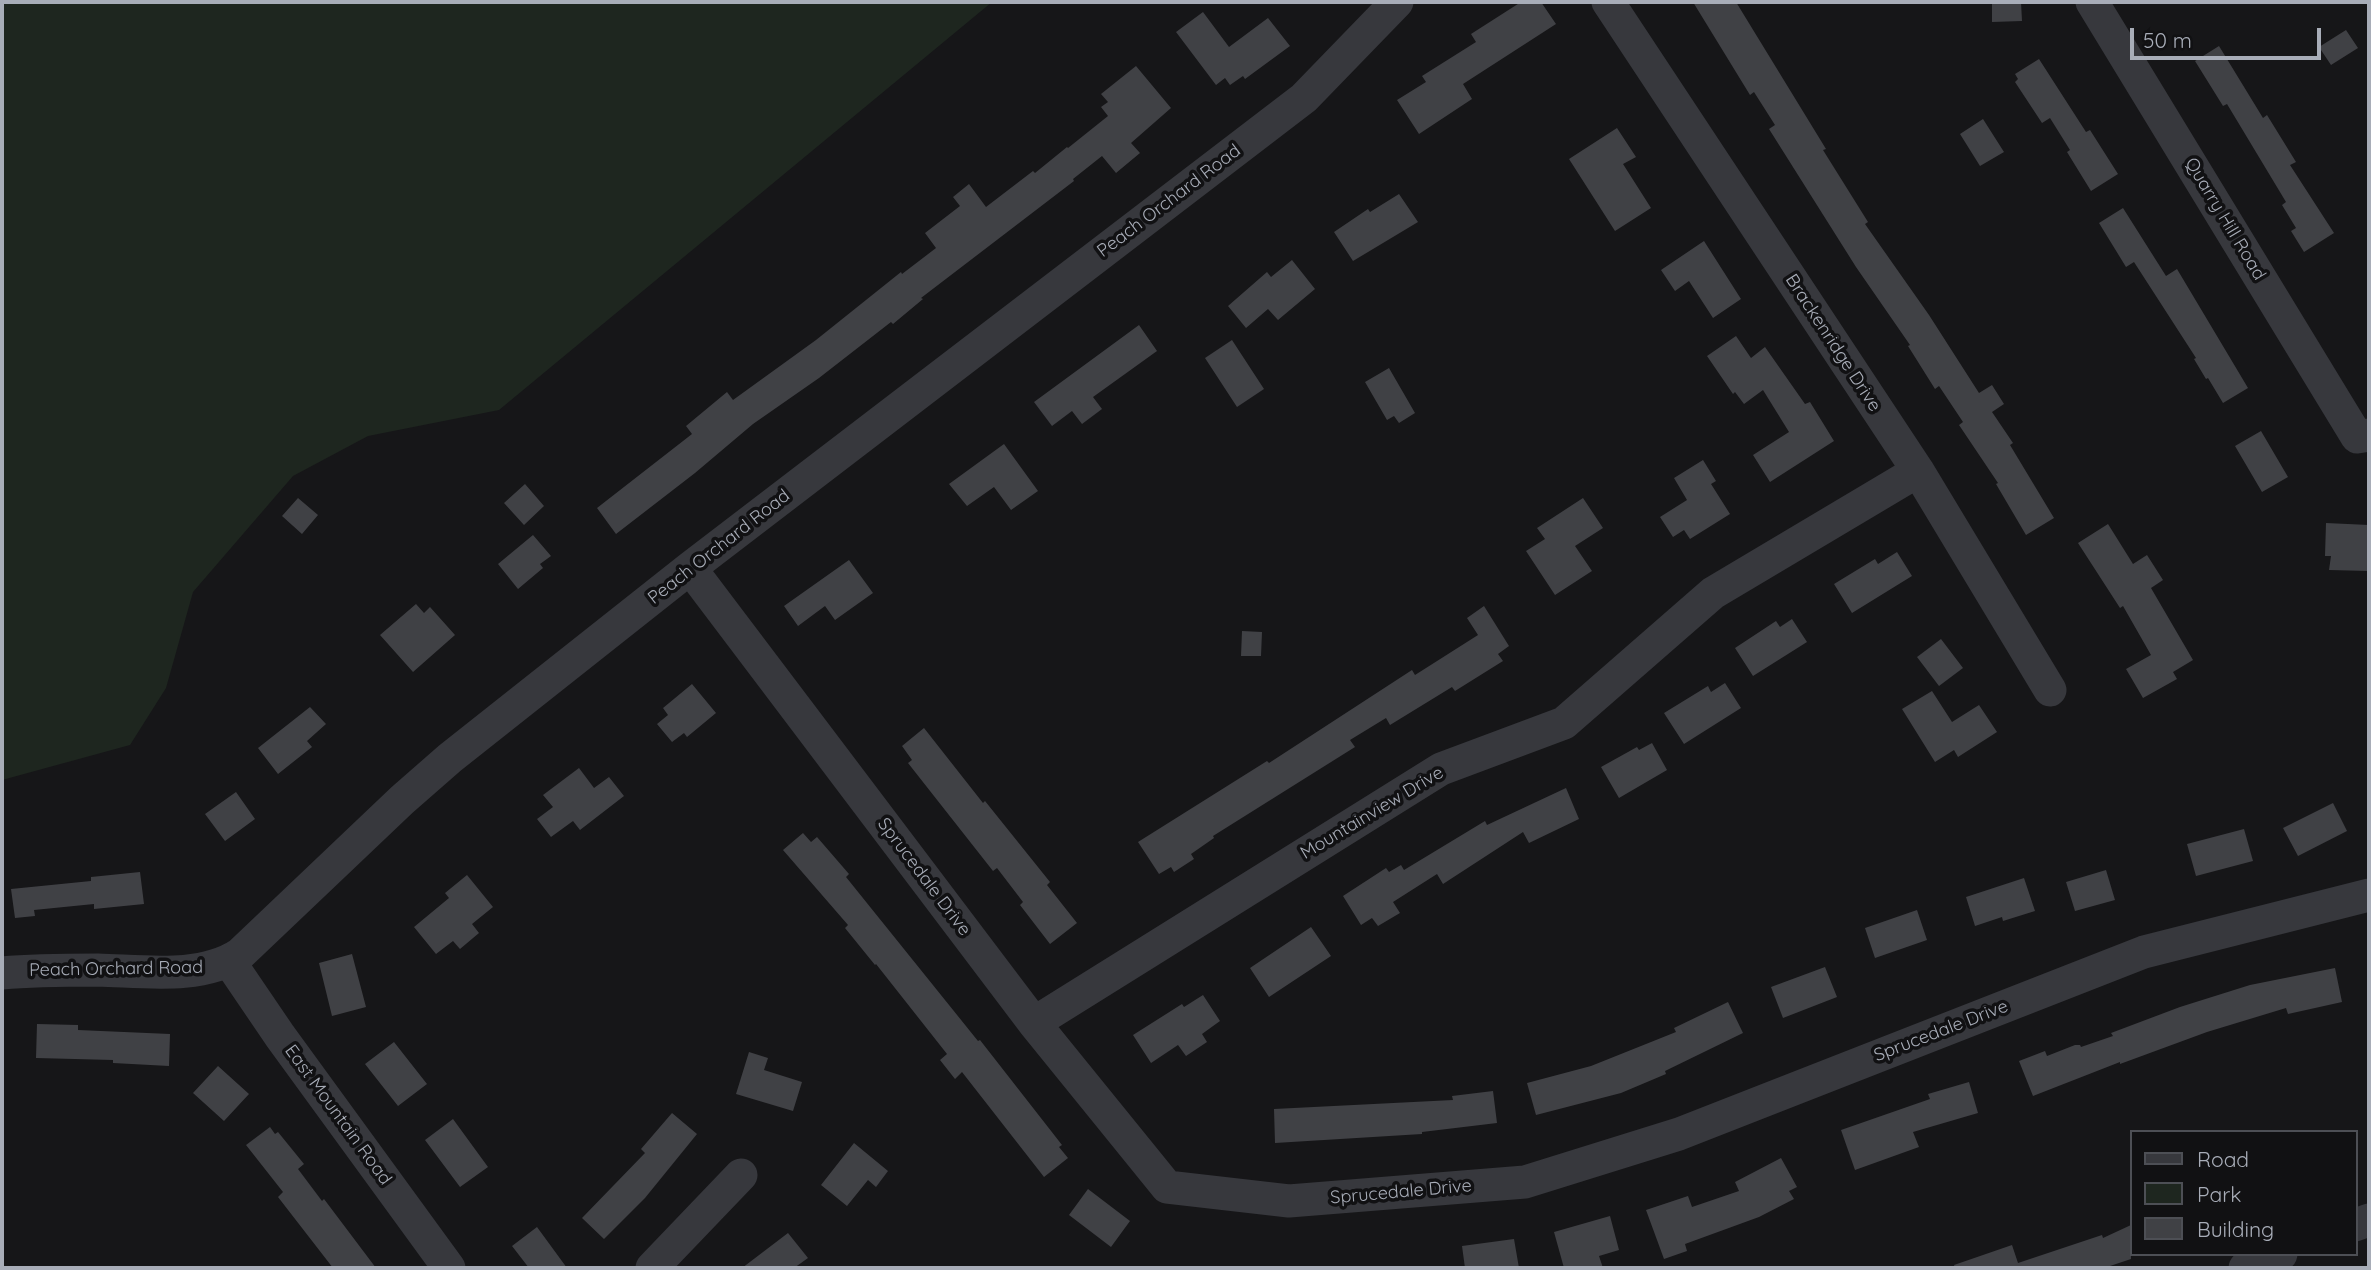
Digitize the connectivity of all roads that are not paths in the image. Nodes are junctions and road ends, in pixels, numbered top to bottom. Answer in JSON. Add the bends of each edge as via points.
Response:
{"nodes":[{"id":1,"x":1397,"y":2,"type":"edge"},
{"id":2,"x":1608,"y":2,"type":"edge"},
{"id":3,"x":2092,"y":2,"type":"edge"},
{"id":4,"x":2363,"y":436,"type":"edge"},
{"id":5,"x":1918,"y":471,"type":"junction"},
{"id":6,"x":690,"y":568,"type":"junction"},
{"id":7,"x":2050,"y":690,"type":"dead end"},
{"id":8,"x":2369,"y":895,"type":"edge"},
{"id":9,"x":229,"y":961,"type":"junction"},
{"id":10,"x":2,"y":973,"type":"edge"},
{"id":11,"x":1034,"y":1023,"type":"junction"},
{"id":12,"x":741,"y":1175,"type":"dead end"},
{"id":13,"x":2276,"y":1256,"type":"edge"},
{"id":14,"x":449,"y":1268,"type":"edge"},
{"id":15,"x":652,"y":1268,"type":"edge"},
{"id":16,"x":2245,"y":1268,"type":"edge"}],
"edges":[{"from":1,"to":6,"type":"street","name":"Peach Orchard Road","via":[[1304,98]]},
{"from":2,"to":5,"type":"street","name":"Brackenridge Drive"},
{"from":3,"to":4,"type":"street","name":"Quarry Hill Road"},
{"from":5,"to":7,"type":"street","name":"Brackenridge Drive"},
{"from":5,"to":11,"type":"street","name":"Mountainview Drive","via":[[1713,593],[1564,723],[1441,769]]},
{"from":6,"to":9,"type":"street","name":"Peach Orchard Road","via":[[436,771]]},
{"from":6,"to":11,"type":"street","name":"Sprucedale Drive"},
{"from":8,"to":11,"type":"street","name":"Sprucedale Drive","via":[[2144,952],[1679,1134],[1525,1182],[1289,1201],[1167,1187]]},
{"from":9,"to":10,"type":"street","name":"Peach Orchard Road","via":[[179,971]]},
{"from":9,"to":14,"type":"street","name":"East Mountain Road"},
{"from":12,"to":15,"type":"street"},
{"from":13,"to":16,"type":"street"}]}
